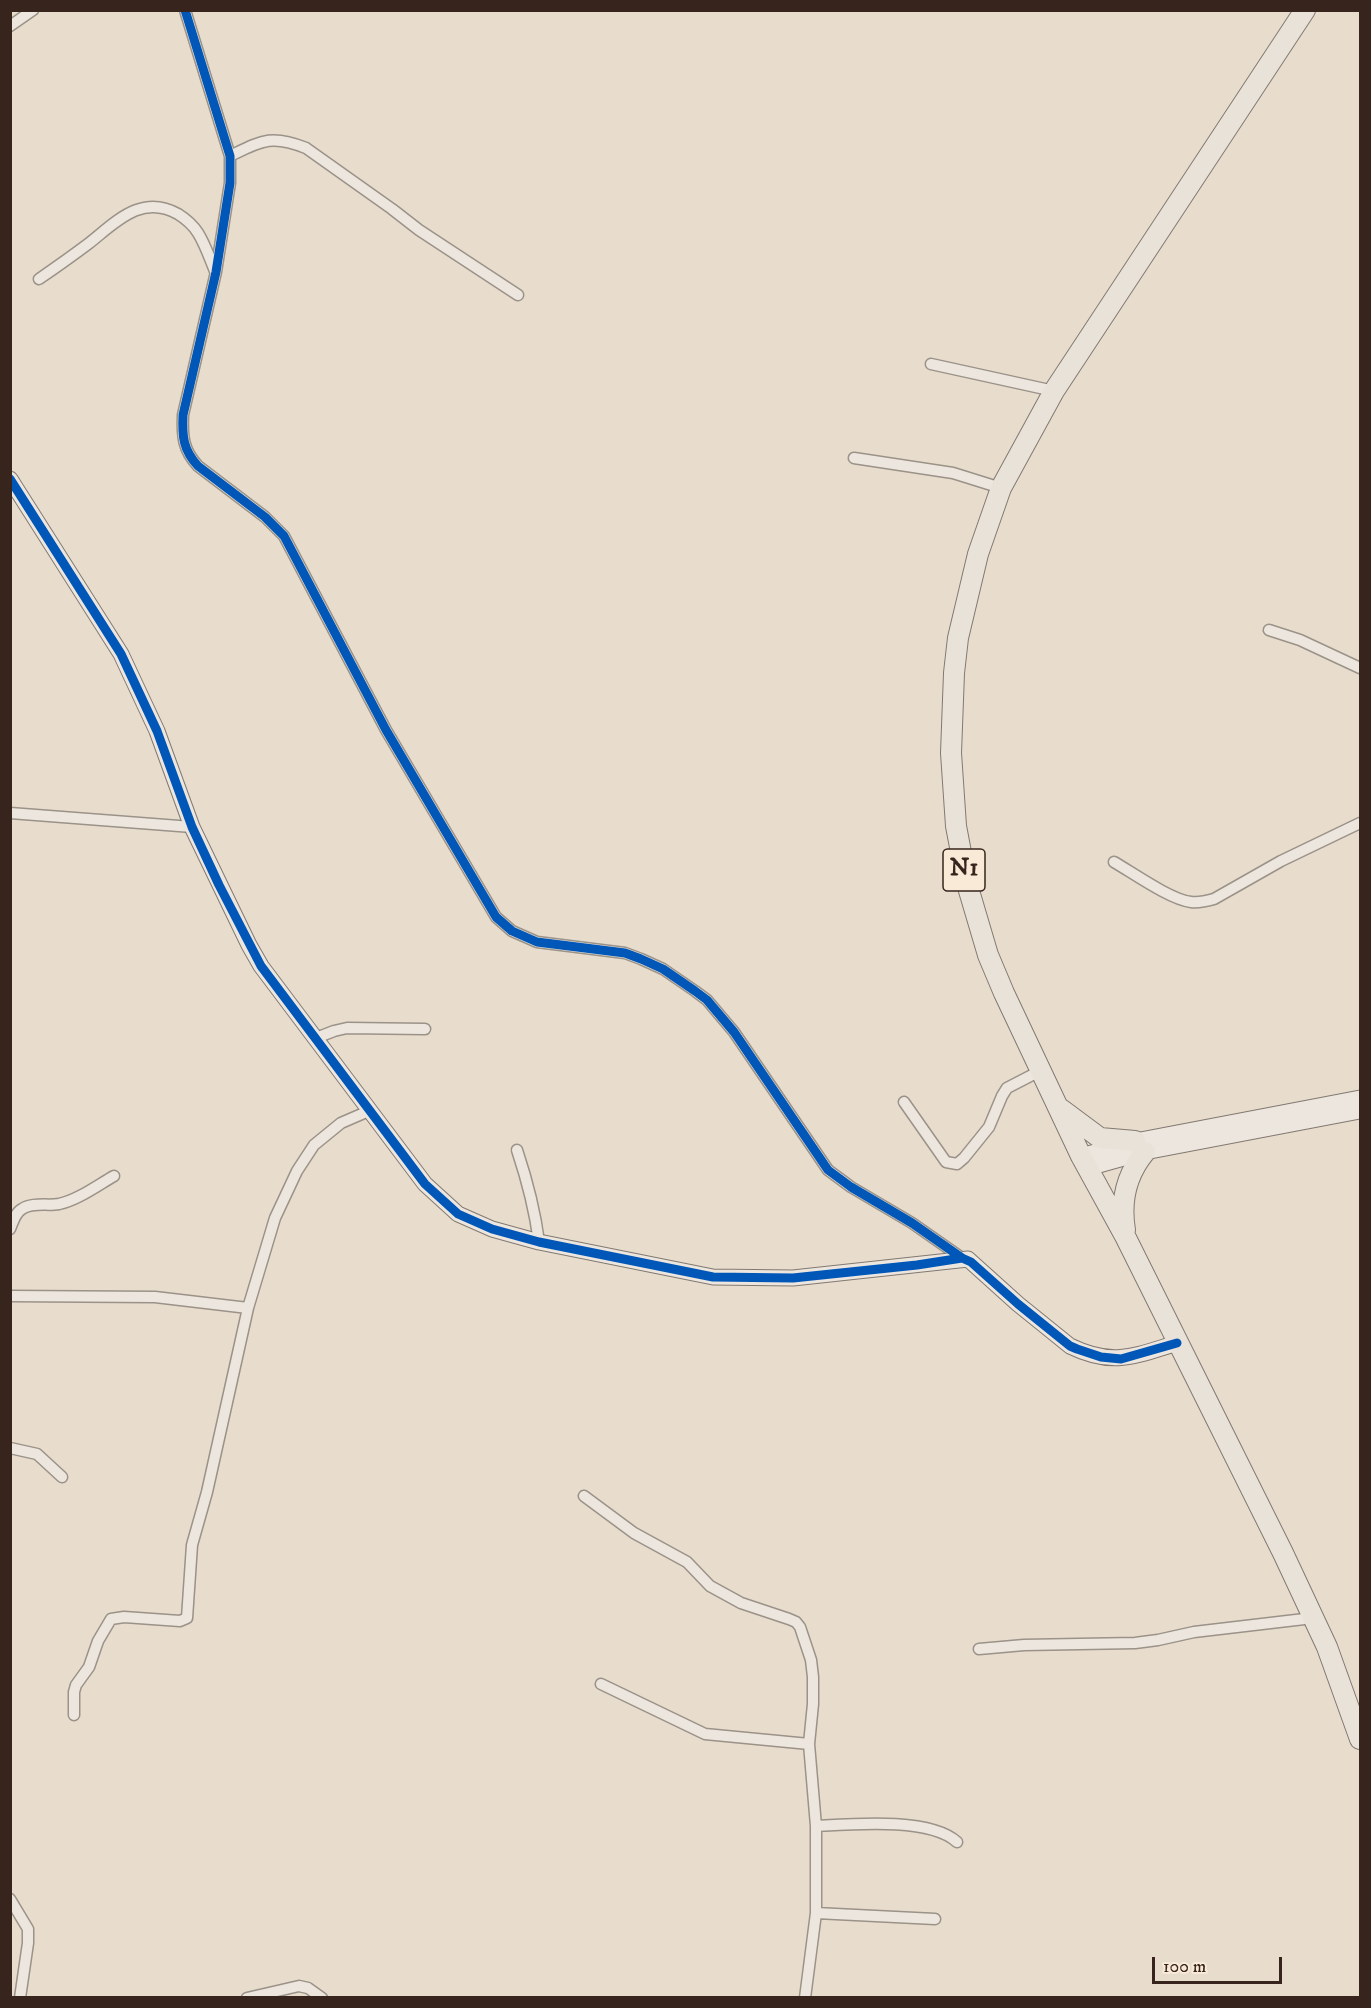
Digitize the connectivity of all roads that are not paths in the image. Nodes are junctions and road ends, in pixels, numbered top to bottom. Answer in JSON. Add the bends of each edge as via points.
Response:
{"nodes":[{"id":1,"x":33,"y":10,"type":"edge"},
{"id":2,"x":184,"y":10,"type":"edge"},
{"id":3,"x":1305,"y":10,"type":"edge"},
{"id":4,"x":10,"y":26,"type":"edge"},
{"id":5,"x":230,"y":156,"type":"junction"},
{"id":6,"x":216,"y":272,"type":"junction"},
{"id":7,"x":39,"y":279,"type":"dead end"},
{"id":8,"x":518,"y":295,"type":"dead end"},
{"id":9,"x":931,"y":364,"type":"dead end"},
{"id":10,"x":1054,"y":391,"type":"junction"},
{"id":11,"x":854,"y":458,"type":"dead end"},
{"id":12,"x":10,"y":479,"type":"edge"},
{"id":13,"x":1001,"y":488,"type":"junction"},
{"id":14,"x":1269,"y":630,"type":"dead end"},
{"id":15,"x":1360,"y":668,"type":"edge"},
{"id":16,"x":10,"y":813,"type":"edge"},
{"id":17,"x":1360,"y":822,"type":"edge"},
{"id":18,"x":192,"y":827,"type":"junction"},
{"id":19,"x":1114,"y":862,"type":"dead end"},
{"id":20,"x":425,"y":1029,"type":"dead end"},
{"id":21,"x":316,"y":1038,"type":"junction"},
{"id":22,"x":1040,"y":1071,"type":"junction"},
{"id":23,"x":1360,"y":1098,"type":"edge"},
{"id":24,"x":904,"y":1102,"type":"dead end"},
{"id":25,"x":1059,"y":1108,"type":"junction"},
{"id":26,"x":371,"y":1110,"type":"junction"},
{"id":27,"x":1360,"y":1112,"type":"edge"},
{"id":28,"x":1140,"y":1147,"type":"junction"},
{"id":29,"x":517,"y":1150,"type":"dead end"},
{"id":30,"x":1085,"y":1162,"type":"junction"},
{"id":31,"x":114,"y":1176,"type":"dead end"},
{"id":32,"x":10,"y":1229,"type":"edge"},
{"id":33,"x":1126,"y":1238,"type":"junction"},
{"id":34,"x":539,"y":1242,"type":"junction"},
{"id":35,"x":962,"y":1258,"type":"junction"},
{"id":36,"x":10,"y":1296,"type":"edge"},
{"id":37,"x":248,"y":1308,"type":"junction"},
{"id":38,"x":1178,"y":1343,"type":"junction"},
{"id":39,"x":10,"y":1448,"type":"edge"},
{"id":40,"x":62,"y":1477,"type":"dead end"},
{"id":41,"x":584,"y":1496,"type":"dead end"},
{"id":42,"x":1313,"y":1618,"type":"junction"},
{"id":43,"x":979,"y":1649,"type":"dead end"},
{"id":44,"x":601,"y":1684,"type":"dead end"},
{"id":45,"x":74,"y":1714,"type":"dead end"},
{"id":46,"x":1360,"y":1739,"type":"edge"},
{"id":47,"x":809,"y":1744,"type":"junction"},
{"id":48,"x":816,"y":1826,"type":"junction"},
{"id":49,"x":957,"y":1842,"type":"dead end"},
{"id":50,"x":10,"y":1899,"type":"edge"},
{"id":51,"x":816,"y":1913,"type":"junction"},
{"id":52,"x":935,"y":1919,"type":"dead end"},
{"id":53,"x":20,"y":1998,"type":"edge"},
{"id":54,"x":247,"y":1998,"type":"edge"},
{"id":55,"x":322,"y":1998,"type":"edge"},
{"id":56,"x":805,"y":1998,"type":"edge"}],
"edges":[{"from":1,"to":4,"type":"street"},
{"from":2,"to":5,"type":"street"},
{"from":3,"to":10,"type":"highway","number":"N1"},
{"from":5,"to":6,"type":"street","via":[[230,183]]},
{"from":5,"to":8,"type":"street","via":[[276,139],[306,148]]},
{"from":6,"to":7,"type":"street","via":[[198,233],[186,219],[154,206],[116,221]]},
{"from":6,"to":35,"type":"street","via":[[183,415],[185,448],[198,466],[284,536],[386,730],[496,917],[512,931],[537,942],[625,953],[642,959],[701,995],[734,1032],[828,1170]]},
{"from":9,"to":10,"type":"street"},
{"from":10,"to":13,"type":"highway","number":"N1"},
{"from":11,"to":13,"type":"street","via":[[953,473]]},
{"from":12,"to":18,"type":"street","via":[[121,654],[157,731]]},
{"from":13,"to":22,"type":"highway","number":"N1","via":[[978,554],[958,638],[951,753],[954,802],[967,884],[988,954]]},
{"from":14,"to":15,"type":"street"},
{"from":16,"to":18,"type":"street"},
{"from":17,"to":19,"type":"street","via":[[1203,902],[1177,898]]},
{"from":18,"to":21,"type":"street","via":[[261,966]]},
{"from":20,"to":21,"type":"street","via":[[346,1028]]},
{"from":21,"to":26,"type":"street"},
{"from":22,"to":24,"type":"street","via":[[1007,1088],[989,1127],[957,1164],[946,1162]]},
{"from":22,"to":25,"type":"highway","number":"N1"},
{"from":23,"to":28,"type":"street"},
{"from":25,"to":28,"type":"highway","via":[[1100,1138]]},
{"from":25,"to":30,"type":"highway","number":"N1"},
{"from":26,"to":34,"type":"street","via":[[425,1184],[458,1214],[492,1229]]},
{"from":26,"to":37,"type":"street","via":[[332,1129],[314,1145],[297,1171],[275,1218]]},
{"from":27,"to":28,"type":"street"},
{"from":28,"to":30,"type":"street"},
{"from":28,"to":33,"type":"highway","via":[[1124,1197]]},
{"from":29,"to":34,"type":"street"},
{"from":30,"to":33,"type":"highway","number":"N1"},
{"from":31,"to":32,"type":"street","via":[[60,1204],[21,1209]]},
{"from":33,"to":38,"type":"highway","number":"N1"},
{"from":34,"to":35,"type":"street","via":[[697,1274],[748,1278],[805,1277]]},
{"from":35,"to":38,"type":"street","via":[[1077,1349],[1121,1359]]},
{"from":36,"to":37,"type":"street","via":[[154,1297]]},
{"from":37,"to":45,"type":"street","via":[[192,1545],[187,1618],[111,1619],[89,1667],[76,1685]]},
{"from":38,"to":42,"type":"highway","number":"N1"},
{"from":39,"to":40,"type":"street","via":[[37,1454]]},
{"from":41,"to":47,"type":"street","via":[[642,1538],[687,1562],[710,1586],[741,1603],[796,1622],[806,1643],[813,1677]]},
{"from":42,"to":43,"type":"street","via":[[1135,1643]]},
{"from":42,"to":46,"type":"highway","number":"N1"},
{"from":44,"to":47,"type":"street","via":[[705,1734]]},
{"from":47,"to":48,"type":"street"},
{"from":48,"to":49,"type":"street","via":[[886,1823],[949,1834]]},
{"from":48,"to":51,"type":"street"},
{"from":50,"to":53,"type":"street","via":[[28,1929]]},
{"from":51,"to":52,"type":"street"},
{"from":51,"to":56,"type":"street"},
{"from":54,"to":55,"type":"street","via":[[299,1986]]}]}
